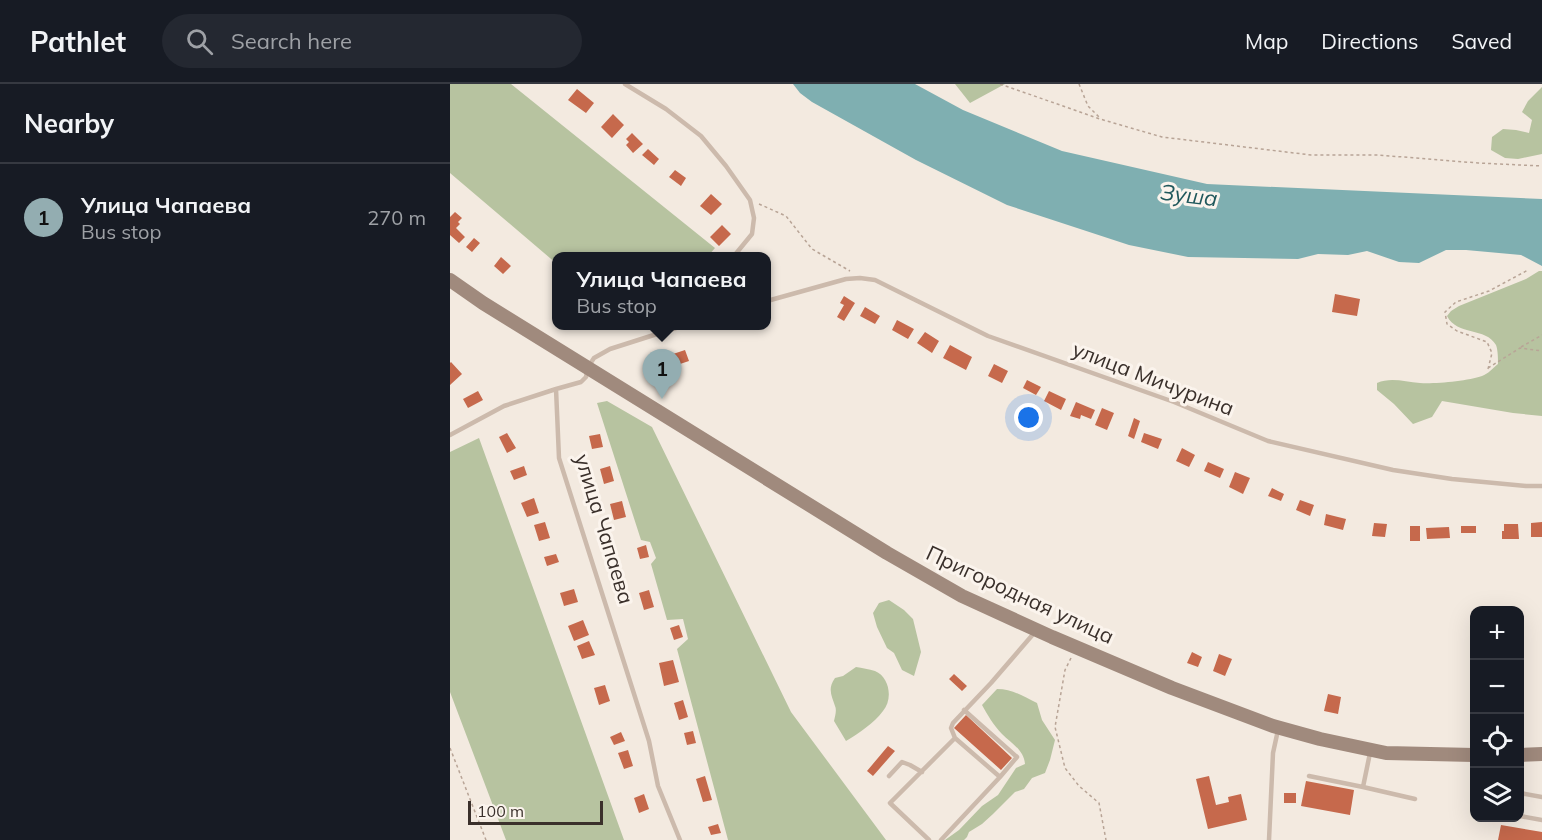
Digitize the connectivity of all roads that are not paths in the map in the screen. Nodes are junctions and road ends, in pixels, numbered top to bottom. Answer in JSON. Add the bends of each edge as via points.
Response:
{"nodes":[{"id":1,"x":625,"y":84,"type":"edge"},
{"id":2,"x":737,"y":252,"type":"edge"},
{"id":3,"x":450,"y":280,"type":"edge"},
{"id":4,"x":771,"y":301,"type":"edge"},
{"id":5,"x":667,"y":330,"type":"edge"},
{"id":6,"x":588,"y":367,"type":"junction"},
{"id":7,"x":556,"y":389,"type":"junction"},
{"id":8,"x":450,"y":435,"type":"edge"},
{"id":9,"x":1542,"y":486,"type":"edge"},
{"id":10,"x":1037,"y":630,"type":"junction"},
{"id":11,"x":964,"y":710,"type":"junction"},
{"id":12,"x":1279,"y":728,"type":"junction"},
{"id":13,"x":955,"y":738,"type":"junction"},
{"id":14,"x":1371,"y":750,"type":"junction"},
{"id":15,"x":1542,"y":754,"type":"edge"},
{"id":16,"x":1470,"y":755,"type":"edge"},
{"id":17,"x":1524,"y":755,"type":"edge"},
{"id":18,"x":921,"y":771,"type":"junction"},
{"id":19,"x":889,"y":776,"type":"dead end"},
{"id":20,"x":1310,"y":776,"type":"dead end"},
{"id":21,"x":1000,"y":777,"type":"junction"},
{"id":22,"x":1363,"y":787,"type":"junction"},
{"id":23,"x":1524,"y":794,"type":"edge"},
{"id":24,"x":1542,"y":797,"type":"edge"},
{"id":25,"x":1415,"y":799,"type":"dead end"},
{"id":26,"x":1524,"y":817,"type":"edge"},
{"id":27,"x":1542,"y":820,"type":"edge"},
{"id":28,"x":680,"y":840,"type":"edge"},
{"id":29,"x":929,"y":840,"type":"edge"},
{"id":30,"x":941,"y":840,"type":"edge"},
{"id":31,"x":1269,"y":840,"type":"edge"}],
"edges":[{"from":1,"to":2,"type":"lane","via":[[701,136],[750,200],[752,234]]},
{"from":3,"to":6,"type":"street"},
{"from":4,"to":9,"type":"lane","name":"улица Мичурина","via":[[846,279],[875,280],[988,336],[1174,402],[1268,441],[1393,470]]},
{"from":5,"to":6,"type":"lane","via":[[610,350],[594,358]]},
{"from":6,"to":7,"type":"lane","via":[[581,382]]},
{"from":6,"to":10,"type":"street","name":"Пригородная улица","via":[[887,553],[962,596]]},
{"from":7,"to":8,"type":"lane","via":[[504,406]]},
{"from":7,"to":28,"type":"lane","name":"улица Чапаева","via":[[559,458],[649,741],[658,786]]},
{"from":10,"to":11,"type":"lane"},
{"from":10,"to":12,"type":"street","name":"Пригородная улица"},
{"from":11,"to":13,"type":"lane","via":[[951,728]]},
{"from":11,"to":21,"type":"lane","via":[[1017,757]]},
{"from":12,"to":14,"type":"street","name":"Пригородная улица"},
{"from":12,"to":31,"type":"lane","via":[[1273,753]]},
{"from":13,"to":18,"type":"lane"},
{"from":13,"to":21,"type":"lane"},
{"from":14,"to":16,"type":"street","name":"Пригородная улица"},
{"from":14,"to":22,"type":"lane"},
{"from":15,"to":17,"type":"street"},
{"from":18,"to":19,"type":"lane","via":[[902,762]]},
{"from":18,"to":29,"type":"lane","via":[[890,803]]},
{"from":20,"to":22,"type":"lane"},
{"from":21,"to":30,"type":"lane"},
{"from":22,"to":25,"type":"lane"},
{"from":23,"to":24,"type":"lane"},
{"from":26,"to":27,"type":"lane"}]}
